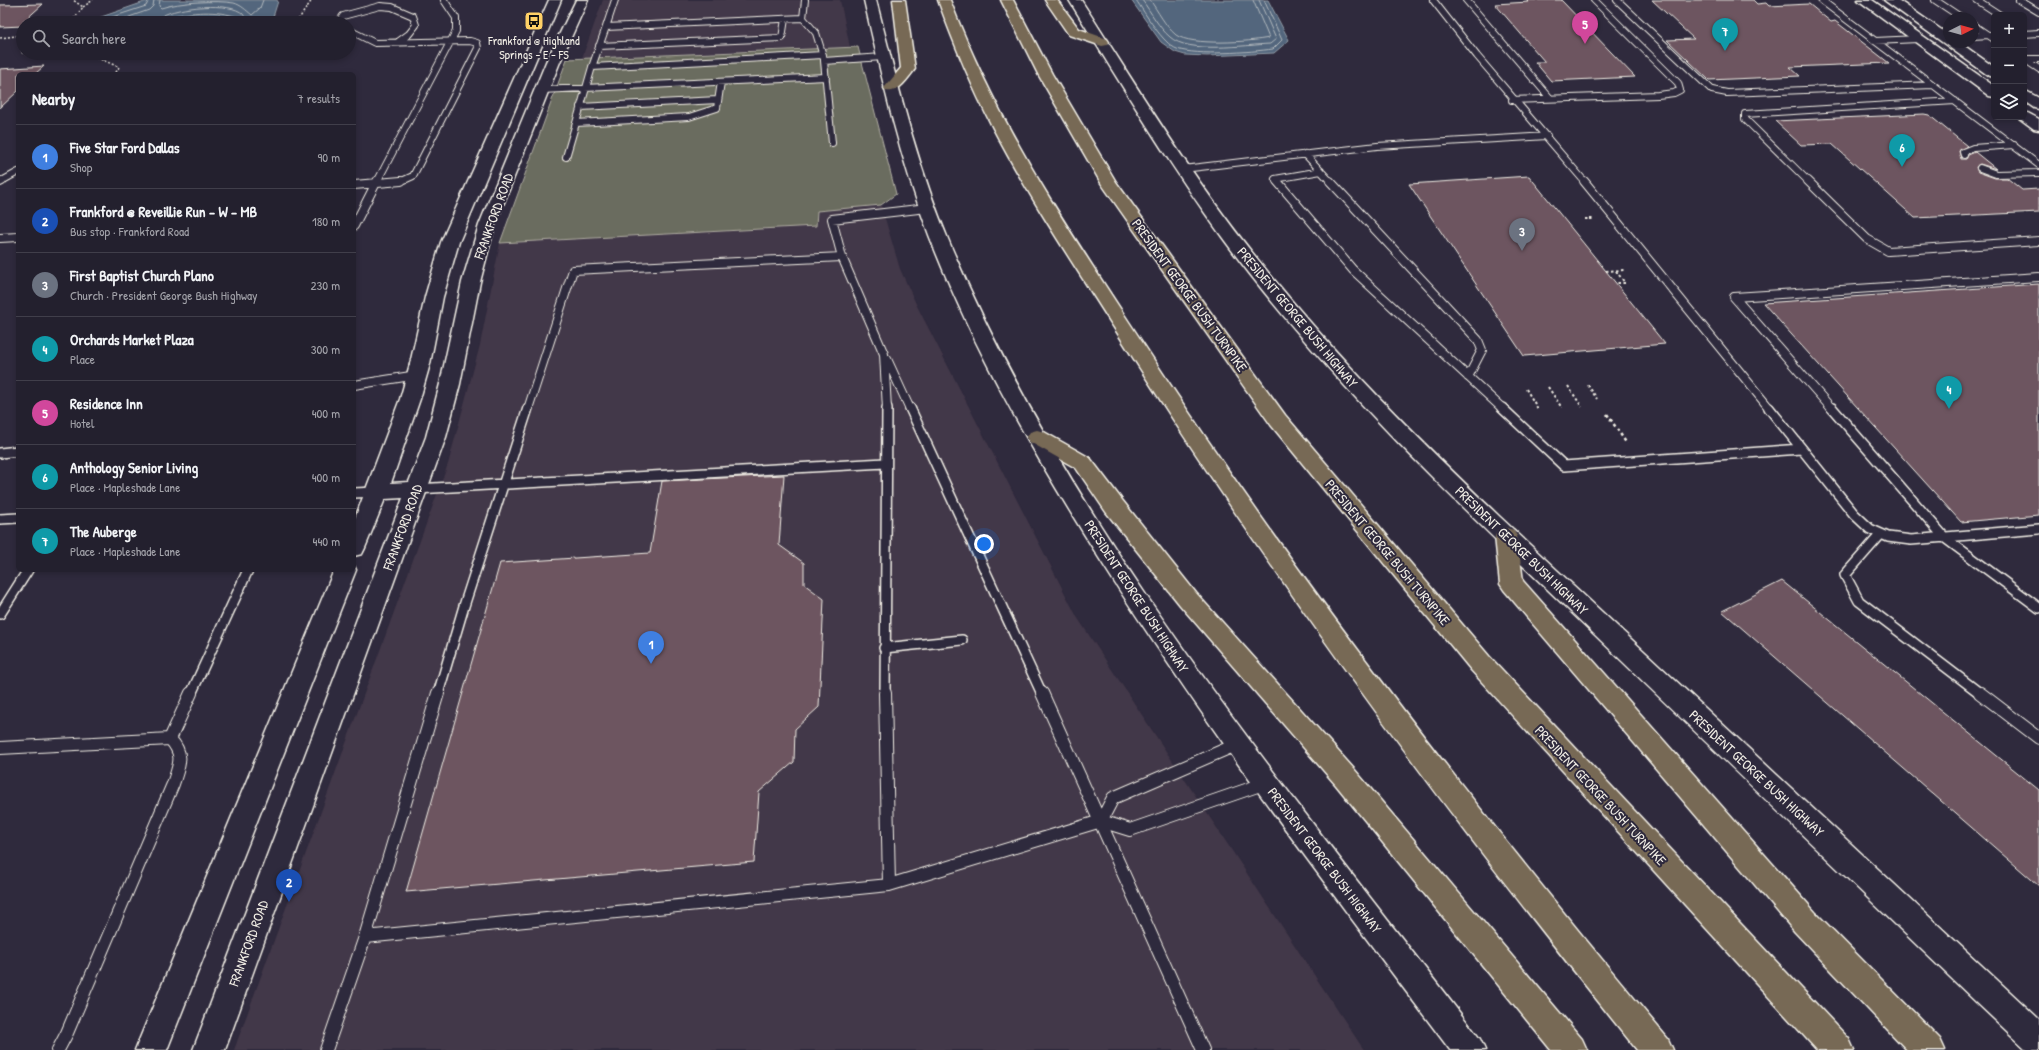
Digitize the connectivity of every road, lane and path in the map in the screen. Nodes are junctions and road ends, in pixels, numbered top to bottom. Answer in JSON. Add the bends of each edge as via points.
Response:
{"nodes":[{"id":1,"x":73,"y":0,"type":"edge"},
{"id":2,"x":93,"y":0,"type":"edge"},
{"id":3,"x":312,"y":0,"type":"edge"},
{"id":4,"x":444,"y":0,"type":"edge"},
{"id":5,"x":555,"y":0,"type":"edge"},
{"id":6,"x":582,"y":0,"type":"edge"},
{"id":7,"x":615,"y":0,"type":"edge"},
{"id":8,"x":805,"y":0,"type":"edge"},
{"id":9,"x":870,"y":0,"type":"edge"},
{"id":10,"x":899,"y":0,"type":"edge"},
{"id":11,"x":944,"y":0,"type":"edge"},
{"id":12,"x":1007,"y":0,"type":"edge"},
{"id":13,"x":1050,"y":0,"type":"edge"},
{"id":14,"x":1075,"y":0,"type":"edge"},
{"id":15,"x":1433,"y":0,"type":"edge"},
{"id":16,"x":1466,"y":0,"type":"edge"},
{"id":17,"x":1594,"y":0,"type":"edge"},
{"id":18,"x":1617,"y":0,"type":"edge"},
{"id":19,"x":1821,"y":0,"type":"edge"},
{"id":20,"x":1864,"y":0,"type":"edge"},
{"id":21,"x":1890,"y":0,"type":"edge"},
{"id":22,"x":1935,"y":0,"type":"edge"},
{"id":23,"x":1976,"y":0,"type":"edge"},
{"id":24,"x":2019,"y":0,"type":"edge"},
{"id":25,"x":83,"y":7,"type":"junction"},
{"id":26,"x":1953,"y":12,"type":"edge"},
{"id":27,"x":1995,"y":12,"type":"edge"},
{"id":28,"x":2039,"y":12,"type":"edge"},
{"id":29,"x":76,"y":16,"type":"edge"},
{"id":30,"x":302,"y":16,"type":"edge"},
{"id":31,"x":343,"y":16,"type":"edge"},
{"id":32,"x":804,"y":18,"type":"junction"},
{"id":33,"x":785,"y":19,"type":"junction"},
{"id":34,"x":606,"y":27,"type":"junction"},
{"id":35,"x":1979,"y":28,"type":"edge"},
{"id":36,"x":2027,"y":33,"type":"edge"},
{"id":37,"x":2039,"y":33,"type":"edge"},
{"id":38,"x":356,"y":34,"type":"edge"},
{"id":39,"x":1991,"y":35,"type":"edge"},
{"id":40,"x":16,"y":36,"type":"edge"},
{"id":41,"x":1979,"y":36,"type":"edge"},
{"id":42,"x":1943,"y":37,"type":"edge"},
{"id":43,"x":0,"y":38,"type":"edge"},
{"id":44,"x":1918,"y":39,"type":"junction"},
{"id":45,"x":1943,"y":40,"type":"edge"},
{"id":46,"x":1875,"y":41,"type":"junction"},
{"id":47,"x":397,"y":42,"type":"junction"},
{"id":48,"x":451,"y":42,"type":"junction"},
{"id":49,"x":1102,"y":42,"type":"junction"},
{"id":50,"x":599,"y":46,"type":"junction"},
{"id":51,"x":1959,"y":48,"type":"edge"},
{"id":52,"x":884,"y":57,"type":"junction"},
{"id":53,"x":824,"y":58,"type":"junction"},
{"id":54,"x":2039,"y":58,"type":"edge"},
{"id":55,"x":2027,"y":59,"type":"edge"},
{"id":56,"x":102,"y":60,"type":"edge"},
{"id":57,"x":2027,"y":61,"type":"edge"},
{"id":58,"x":592,"y":67,"type":"junction"},
{"id":59,"x":2039,"y":69,"type":"edge"},
{"id":60,"x":1991,"y":71,"type":"edge"},
{"id":61,"x":116,"y":72,"type":"edge"},
{"id":62,"x":826,"y":77,"type":"junction"},
{"id":63,"x":722,"y":82,"type":"junction"},
{"id":64,"x":1933,"y":85,"type":"junction"},
{"id":65,"x":586,"y":88,"type":"junction"},
{"id":66,"x":891,"y":88,"type":"junction"},
{"id":67,"x":541,"y":90,"type":"junction"},
{"id":68,"x":1991,"y":91,"type":"edge"},
{"id":69,"x":2027,"y":96,"type":"edge"},
{"id":70,"x":1550,"y":98,"type":"junction"},
{"id":71,"x":718,"y":100,"type":"junction"},
{"id":72,"x":1512,"y":100,"type":"junction"},
{"id":73,"x":1955,"y":101,"type":"junction"},
{"id":74,"x":2039,"y":105,"type":"edge"},
{"id":75,"x":580,"y":107,"type":"junction"},
{"id":76,"x":2027,"y":117,"type":"edge"},
{"id":77,"x":576,"y":123,"type":"junction"},
{"id":78,"x":2039,"y":126,"type":"edge"},
{"id":79,"x":1547,"y":136,"type":"junction"},
{"id":80,"x":832,"y":142,"type":"dead end"},
{"id":81,"x":2014,"y":145,"type":"junction"},
{"id":82,"x":1305,"y":154,"type":"junction"},
{"id":83,"x":1964,"y":155,"type":"dead end"},
{"id":84,"x":566,"y":157,"type":"dead end"},
{"id":85,"x":2036,"y":159,"type":"edge"},
{"id":86,"x":2039,"y":165,"type":"edge"},
{"id":87,"x":1980,"y":168,"type":"dead end"},
{"id":88,"x":1183,"y":169,"type":"junction"},
{"id":89,"x":1321,"y":171,"type":"junction"},
{"id":90,"x":2039,"y":172,"type":"edge"},
{"id":91,"x":16,"y":173,"type":"edge"},
{"id":92,"x":0,"y":182,"type":"edge"},
{"id":93,"x":376,"y":183,"type":"junction"},
{"id":94,"x":356,"y":184,"type":"edge"},
{"id":95,"x":927,"y":208,"type":"junction"},
{"id":96,"x":356,"y":222,"type":"edge"},
{"id":97,"x":16,"y":237,"type":"edge"},
{"id":98,"x":0,"y":238,"type":"edge"},
{"id":99,"x":2039,"y":241,"type":"edge"},
{"id":100,"x":842,"y":257,"type":"junction"},
{"id":101,"x":1624,"y":270,"type":"dead end"},
{"id":102,"x":1606,"y":271,"type":"dead end"},
{"id":103,"x":1616,"y":271,"type":"junction"},
{"id":104,"x":2039,"y":277,"type":"edge"},
{"id":105,"x":1616,"y":284,"type":"dead end"},
{"id":106,"x":884,"y":354,"type":"junction"},
{"id":107,"x":417,"y":375,"type":"junction"},
{"id":108,"x":1468,"y":377,"type":"junction"},
{"id":109,"x":356,"y":384,"type":"edge"},
{"id":110,"x":1588,"y":385,"type":"dead end"},
{"id":111,"x":1568,"y":386,"type":"dead end"},
{"id":112,"x":1548,"y":387,"type":"dead end"},
{"id":113,"x":1526,"y":389,"type":"dead end"},
{"id":114,"x":1597,"y":399,"type":"dead end"},
{"id":115,"x":1582,"y":407,"type":"dead end"},
{"id":116,"x":1562,"y":408,"type":"dead end"},
{"id":117,"x":1538,"y":409,"type":"dead end"},
{"id":118,"x":1607,"y":414,"type":"dead end"},
{"id":119,"x":1036,"y":437,"type":"junction"},
{"id":120,"x":1622,"y":437,"type":"dead end"},
{"id":121,"x":1801,"y":449,"type":"junction"},
{"id":122,"x":16,"y":452,"type":"edge"},
{"id":123,"x":0,"y":453,"type":"edge"},
{"id":124,"x":885,"y":463,"type":"junction"},
{"id":125,"x":504,"y":484,"type":"junction"},
{"id":126,"x":416,"y":489,"type":"junction"},
{"id":127,"x":377,"y":492,"type":"junction"},
{"id":128,"x":356,"y":493,"type":"edge"},
{"id":129,"x":16,"y":518,"type":"edge"},
{"id":130,"x":0,"y":519,"type":"edge"},
{"id":131,"x":2039,"y":530,"type":"edge"},
{"id":132,"x":1881,"y":534,"type":"junction"},
{"id":133,"x":1506,"y":536,"type":"junction"},
{"id":134,"x":1945,"y":538,"type":"junction"},
{"id":135,"x":356,"y":543,"type":"edge"},
{"id":136,"x":27,"y":572,"type":"edge"},
{"id":137,"x":247,"y":572,"type":"edge"},
{"id":138,"x":344,"y":572,"type":"edge"},
{"id":139,"x":2039,"y":608,"type":"edge"},
{"id":140,"x":0,"y":614,"type":"edge"},
{"id":141,"x":962,"y":640,"type":"dead end"},
{"id":142,"x":884,"y":648,"type":"junction"},
{"id":143,"x":2039,"y":738,"type":"edge"},
{"id":144,"x":170,"y":739,"type":"junction"},
{"id":145,"x":1238,"y":744,"type":"junction"},
{"id":146,"x":0,"y":748,"type":"edge"},
{"id":147,"x":1267,"y":783,"type":"junction"},
{"id":148,"x":1101,"y":821,"type":"junction"},
{"id":149,"x":889,"y":885,"type":"junction"},
{"id":150,"x":365,"y":937,"type":"junction"},
{"id":151,"x":2006,"y":1009,"type":"junction"},
{"id":152,"x":2039,"y":1017,"type":"edge"},
{"id":153,"x":2039,"y":1040,"type":"edge"},
{"id":154,"x":58,"y":1050,"type":"edge"},
{"id":155,"x":151,"y":1050,"type":"edge"},
{"id":156,"x":209,"y":1050,"type":"edge"},
{"id":157,"x":326,"y":1050,"type":"edge"},
{"id":158,"x":1203,"y":1050,"type":"edge"},
{"id":159,"x":1469,"y":1050,"type":"edge"},
{"id":160,"x":1571,"y":1050,"type":"edge"},
{"id":161,"x":1657,"y":1050,"type":"edge"},
{"id":162,"x":1838,"y":1050,"type":"edge"},
{"id":163,"x":1929,"y":1050,"type":"edge"}],
"edges":[{"from":1,"to":25,"type":"path"},
{"from":2,"to":25,"type":"path"},
{"from":3,"to":30,"type":"path","via":[[303,8]]},
{"from":4,"to":48,"type":"lane","via":[[456,18],[456,31]]},
{"from":5,"to":107,"type":"main road","name":"FRANKFORD ROAD","via":[[450,242],[434,297]]},
{"from":6,"to":67,"type":"main road","name":"FRANKFORD ROAD"},
{"from":7,"to":34,"type":"lane"},
{"from":8,"to":32,"type":"lane"},
{"from":9,"to":52,"type":"main road","name":"PRESIDENT GEORGE BUSH HIGHWAY"},
{"from":10,"to":66,"type":"highway","via":[[908,70]]},
{"from":11,"to":161,"type":"highway","via":[[976,80],[1009,145],[1189,431],[1287,574],[1418,751]]},
{"from":12,"to":162,"type":"highway","name":"PRESIDENT GEORGE BUSH TURNPIKE","via":[[1045,74],[1109,183],[1278,420],[1480,664]]},
{"from":13,"to":49,"type":"highway","via":[[1074,32]]},
{"from":14,"to":49,"type":"main road","name":"PRESIDENT GEORGE BUSH HIGHWAY"},
{"from":15,"to":72,"type":"lane"},
{"from":16,"to":70,"type":"lane"},
{"from":17,"to":70,"type":"lane","via":[[1678,83],[1680,90],[1674,94],[1658,95]]},
{"from":18,"to":64,"type":"lane","via":[[1712,90],[1727,93]]},
{"from":19,"to":46,"type":"lane"},
{"from":20,"to":44,"type":"main road"},
{"from":21,"to":42,"type":"main road"},
{"from":22,"to":26,"type":"lane"},
{"from":23,"to":27,"type":"lane"},
{"from":24,"to":28,"type":"lane"},
{"from":25,"to":29,"type":"path"},
{"from":31,"to":47,"type":"lane","via":[[380,6],[392,7],[413,16],[416,24],[409,34]]},
{"from":32,"to":33,"type":"lane"},
{"from":32,"to":53,"type":"lane","via":[[816,33]]},
{"from":33,"to":34,"type":"lane"},
{"from":33,"to":50,"type":"lane","via":[[782,38]]},
{"from":34,"to":50,"type":"lane"},
{"from":35,"to":39,"type":"lane"},
{"from":36,"to":37,"type":"lane"},
{"from":38,"to":47,"type":"lane","via":[[375,43]]},
{"from":39,"to":41,"type":"lane"},
{"from":40,"to":43,"type":"path"},
{"from":44,"to":45,"type":"main road"},
{"from":44,"to":46,"type":"lane"},
{"from":44,"to":68,"type":"main road"},
{"from":46,"to":64,"type":"lane"},
{"from":47,"to":48,"type":"lane"},
{"from":48,"to":93,"type":"lane"},
{"from":48,"to":93,"type":"lane","via":[[477,42],[478,48],[413,176],[402,181]]},
{"from":49,"to":88,"type":"main road","name":"PRESIDENT GEORGE BUSH HIGHWAY"},
{"from":50,"to":58,"type":"lane"},
{"from":51,"to":60,"type":"main road"},
{"from":52,"to":53,"type":"lane"},
{"from":52,"to":66,"type":"main road","name":"PRESIDENT GEORGE BUSH HIGHWAY"},
{"from":53,"to":58,"type":"lane"},
{"from":53,"to":62,"type":"lane"},
{"from":54,"to":55,"type":"lane"},
{"from":56,"to":61,"type":"path","via":[[119,67]]},
{"from":57,"to":59,"type":"lane"},
{"from":58,"to":65,"type":"lane"},
{"from":62,"to":63,"type":"lane"},
{"from":62,"to":80,"type":"lane"},
{"from":63,"to":65,"type":"lane"},
{"from":63,"to":71,"type":"lane"},
{"from":64,"to":73,"type":"lane"},
{"from":65,"to":67,"type":"lane"},
{"from":65,"to":75,"type":"lane"},
{"from":66,"to":95,"type":"main road","name":"PRESIDENT GEORGE BUSH HIGHWAY","via":[[913,169]]},
{"from":67,"to":126,"type":"main road","name":"FRANKFORD ROAD","via":[[487,226],[436,437]]},
{"from":69,"to":74,"type":"main road"},
{"from":70,"to":72,"type":"lane"},
{"from":71,"to":75,"type":"lane"},
{"from":71,"to":77,"type":"lane","via":[[716,108],[689,117]]},
{"from":72,"to":79,"type":"lane"},
{"from":73,"to":81,"type":"lane"},
{"from":73,"to":99,"type":"lane","via":[[1756,112],[1745,114],[1745,119],[1867,238],[1888,251]]},
{"from":75,"to":77,"type":"lane"},
{"from":76,"to":78,"type":"main road"},
{"from":77,"to":84,"type":"lane"},
{"from":79,"to":82,"type":"lane","via":[[1377,146]]},
{"from":79,"to":121,"type":"lane"},
{"from":81,"to":83,"type":"lane","via":[[1966,149]]},
{"from":81,"to":85,"type":"lane"},
{"from":82,"to":88,"type":"lane"},
{"from":82,"to":89,"type":"lane"},
{"from":85,"to":86,"type":"lane"},
{"from":87,"to":90,"type":"lane","via":[[1996,174]]},
{"from":88,"to":133,"type":"main road","name":"PRESIDENT GEORGE BUSH HIGHWAY","via":[[1249,261],[1323,350],[1415,447]]},
{"from":89,"to":108,"type":"lane","via":[[1478,340],[1482,350]]},
{"from":89,"to":108,"type":"lane","via":[[1275,179],[1353,270]]},
{"from":91,"to":92,"type":"lane"},
{"from":93,"to":94,"type":"lane"},
{"from":93,"to":96,"type":"lane"},
{"from":95,"to":100,"type":"lane","via":[[832,220]]},
{"from":95,"to":119,"type":"main road","name":"PRESIDENT GEORGE BUSH HIGHWAY","via":[[974,318]]},
{"from":97,"to":98,"type":"lane"},
{"from":100,"to":106,"type":"lane"},
{"from":100,"to":125,"type":"lane","via":[[573,270]]},
{"from":101,"to":103,"type":"path"},
{"from":102,"to":103,"type":"path"},
{"from":103,"to":105,"type":"path","via":[[1625,283]]},
{"from":104,"to":134,"type":"lane","via":[[1734,297]]},
{"from":106,"to":124,"type":"lane","via":[[887,393]]},
{"from":106,"to":148,"type":"lane"},
{"from":107,"to":109,"type":"lane"},
{"from":107,"to":127,"type":"main road","name":"FRANKFORD ROAD"},
{"from":108,"to":121,"type":"lane","via":[[1564,466]]},
{"from":110,"to":114,"type":"path"},
{"from":111,"to":115,"type":"path"},
{"from":112,"to":116,"type":"path"},
{"from":113,"to":117,"type":"path"},
{"from":118,"to":120,"type":"path"},
{"from":119,"to":145,"type":"main road","name":"PRESIDENT GEORGE BUSH HIGHWAY","via":[[1140,603]]},
{"from":119,"to":160,"type":"highway","via":[[1083,463],[1188,599],[1345,777]]},
{"from":121,"to":132,"type":"lane","via":[[1854,514],[1870,529]]},
{"from":122,"to":123,"type":"lane"},
{"from":124,"to":125,"type":"lane"},
{"from":124,"to":142,"type":"lane"},
{"from":125,"to":126,"type":"lane"},
{"from":125,"to":150,"type":"lane","via":[[464,606]]},
{"from":126,"to":127,"type":"main road"},
{"from":126,"to":156,"type":"main road","name":"FRANKFORD ROAD"},
{"from":127,"to":128,"type":"lane"},
{"from":127,"to":135,"type":"main road","name":"FRANKFORD ROAD"},
{"from":129,"to":130,"type":"lane"},
{"from":131,"to":134,"type":"lane"},
{"from":132,"to":134,"type":"lane","via":[[1911,540]]},
{"from":132,"to":143,"type":"lane","via":[[1845,574],[1859,602]]},
{"from":133,"to":151,"type":"main road","name":"PRESIDENT GEORGE BUSH HIGHWAY"},
{"from":133,"to":163,"type":"highway","via":[[1512,584],[1805,922]]},
{"from":134,"to":139,"type":"lane"},
{"from":136,"to":140,"type":"lane"},
{"from":137,"to":144,"type":"lane"},
{"from":138,"to":155,"type":"main road"},
{"from":141,"to":142,"type":"lane"},
{"from":142,"to":149,"type":"lane"},
{"from":144,"to":146,"type":"lane"},
{"from":144,"to":154,"type":"lane","via":[[177,745],[181,757],[172,784]]},
{"from":145,"to":147,"type":"main road","name":"PRESIDENT GEORGE BUSH HIGHWAY"},
{"from":145,"to":148,"type":"lane","via":[[1113,798]]},
{"from":147,"to":148,"type":"lane","via":[[1130,830]]},
{"from":147,"to":159,"type":"main road","name":"PRESIDENT GEORGE BUSH HIGHWAY"},
{"from":148,"to":149,"type":"lane"},
{"from":148,"to":158,"type":"lane"},
{"from":149,"to":150,"type":"lane"},
{"from":150,"to":157,"type":"lane"},
{"from":151,"to":152,"type":"main road"},
{"from":151,"to":153,"type":"main road","name":"PRESIDENT GEORGE BUSH HIGHWAY"}]}
